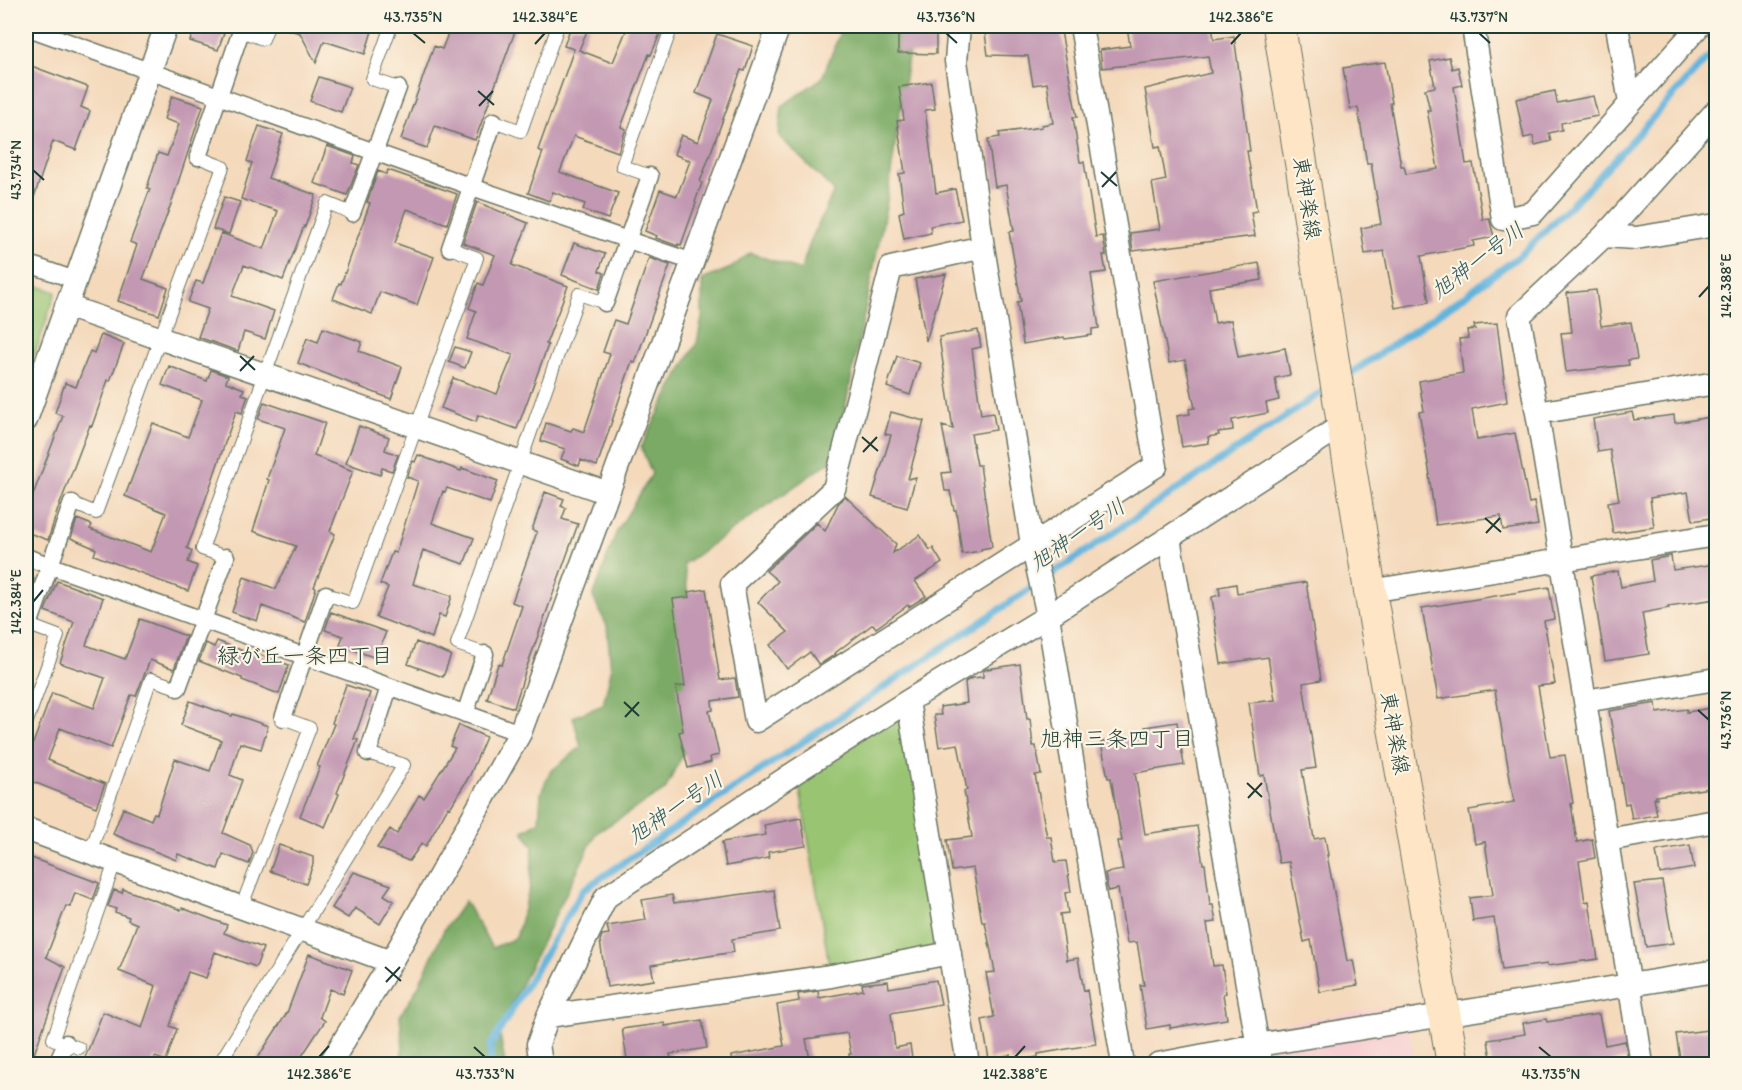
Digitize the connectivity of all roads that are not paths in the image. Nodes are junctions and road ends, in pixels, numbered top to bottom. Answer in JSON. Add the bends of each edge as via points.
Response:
{"nodes":[{"id":1,"x":166,"y":26,"type":"edge"},
{"id":2,"x":268,"y":26,"type":"edge"},
{"id":3,"x":391,"y":26,"type":"edge"},
{"id":4,"x":558,"y":26,"type":"edge"},
{"id":5,"x":672,"y":26,"type":"edge"},
{"id":6,"x":779,"y":26,"type":"edge"},
{"id":7,"x":959,"y":26,"type":"edge"},
{"id":8,"x":1081,"y":26,"type":"edge"},
{"id":9,"x":1278,"y":26,"type":"edge"},
{"id":10,"x":1473,"y":26,"type":"edge"},
{"id":11,"x":1617,"y":26,"type":"edge"},
{"id":12,"x":1699,"y":26,"type":"edge"},
{"id":13,"x":26,"y":27,"type":"edge"},
{"id":14,"x":241,"y":31,"type":"joint"},
{"id":15,"x":150,"y":72,"type":"junction"},
{"id":16,"x":398,"y":88,"type":"joint"},
{"id":17,"x":219,"y":96,"type":"junction"},
{"id":18,"x":1630,"y":103,"type":"junction"},
{"id":19,"x":1716,"y":111,"type":"edge"},
{"id":20,"x":494,"y":121,"type":"joint"},
{"id":21,"x":375,"y":152,"type":"junction"},
{"id":22,"x":198,"y":157,"type":"joint"},
{"id":23,"x":650,"y":176,"type":"joint"},
{"id":24,"x":472,"y":187,"type":"junction"},
{"id":25,"x":352,"y":213,"type":"joint"},
{"id":26,"x":1716,"y":225,"type":"edge"},
{"id":27,"x":1604,"y":236,"type":"junction"},
{"id":28,"x":627,"y":240,"type":"junction"},
{"id":29,"x":983,"y":247,"type":"junction"},
{"id":30,"x":450,"y":248,"type":"joint"},
{"id":31,"x":693,"y":262,"type":"junction"},
{"id":32,"x":26,"y":263,"type":"edge"},
{"id":33,"x":75,"y":280,"type":"junction"},
{"id":34,"x":605,"y":303,"type":"joint"},
{"id":35,"x":66,"y":306,"type":"junction"},
{"id":36,"x":161,"y":338,"type":"junction"},
{"id":37,"x":265,"y":374,"type":"junction"},
{"id":38,"x":1716,"y":382,"type":"edge"},
{"id":39,"x":1537,"y":412,"type":"junction"},
{"id":40,"x":1342,"y":413,"type":"junction"},
{"id":41,"x":26,"y":420,"type":"edge"},
{"id":42,"x":416,"y":426,"type":"junction"},
{"id":43,"x":520,"y":462,"type":"junction"},
{"id":44,"x":608,"y":493,"type":"junction"},
{"id":45,"x":72,"y":503,"type":"joint"},
{"id":46,"x":1716,"y":535,"type":"edge"},
{"id":47,"x":1169,"y":538,"type":"junction"},
{"id":48,"x":1034,"y":553,"type":"junction"},
{"id":49,"x":26,"y":557,"type":"edge"},
{"id":50,"x":226,"y":557,"type":"joint"},
{"id":51,"x":1560,"y":559,"type":"junction"},
{"id":52,"x":50,"y":566,"type":"junction"},
{"id":53,"x":1370,"y":591,"type":"junction"},
{"id":54,"x":326,"y":594,"type":"joint"},
{"id":55,"x":1048,"y":616,"type":"junction"},
{"id":56,"x":203,"y":620,"type":"junction"},
{"id":57,"x":29,"y":625,"type":"joint"},
{"id":58,"x":484,"y":654,"type":"joint"},
{"id":59,"x":304,"y":656,"type":"junction"},
{"id":60,"x":1716,"y":679,"type":"edge"},
{"id":61,"x":389,"y":687,"type":"junction"},
{"id":62,"x":178,"y":688,"type":"joint"},
{"id":63,"x":908,"y":701,"type":"junction"},
{"id":64,"x":1586,"y":701,"type":"junction"},
{"id":65,"x":465,"y":714,"type":"junction"},
{"id":66,"x":283,"y":718,"type":"joint"},
{"id":67,"x":26,"y":724,"type":"edge"},
{"id":68,"x":520,"y":733,"type":"junction"},
{"id":69,"x":368,"y":753,"type":"joint"},
{"id":70,"x":1716,"y":821,"type":"edge"},
{"id":71,"x":26,"y":829,"type":"edge"},
{"id":72,"x":1607,"y":840,"type":"junction"},
{"id":73,"x":90,"y":852,"type":"junction"},
{"id":74,"x":115,"y":862,"type":"junction"},
{"id":75,"x":241,"y":908,"type":"junction"},
{"id":76,"x":301,"y":930,"type":"junction"},
{"id":77,"x":950,"y":953,"type":"junction"},
{"id":78,"x":391,"y":962,"type":"junction"},
{"id":79,"x":1716,"y":971,"type":"edge"},
{"id":80,"x":1630,"y":985,"type":"junction"},
{"id":81,"x":1445,"y":1015,"type":"junction"},
{"id":82,"x":548,"y":1016,"type":"junction"},
{"id":83,"x":72,"y":1046,"type":"joint"},
{"id":84,"x":1259,"y":1055,"type":"edge"},
{"id":85,"x":57,"y":1065,"type":"edge"},
{"id":86,"x":219,"y":1065,"type":"edge"},
{"id":87,"x":330,"y":1065,"type":"edge"},
{"id":88,"x":542,"y":1065,"type":"edge"},
{"id":89,"x":968,"y":1065,"type":"edge"},
{"id":90,"x":1123,"y":1065,"type":"edge"},
{"id":91,"x":1158,"y":1065,"type":"edge"},
{"id":92,"x":1453,"y":1065,"type":"edge"},
{"id":93,"x":1642,"y":1065,"type":"edge"}],
"edges":[{"from":1,"to":15,"type":"street"},
{"from":2,"to":14,"type":"lane","via":[[263,39]]},
{"from":3,"to":16,"type":"lane","via":[[372,79]]},
{"from":4,"to":20,"type":"lane","via":[[521,131]]},
{"from":5,"to":23,"type":"lane","via":[[622,166]]},
{"from":6,"to":31,"type":"street"},
{"from":7,"to":29,"type":"street","via":[[956,61]]},
{"from":8,"to":48,"type":"street","via":[[1156,466]]},
{"from":9,"to":40,"type":"main road","name":"東神楽線"},
{"from":10,"to":18,"type":"street","via":[[1503,219],[1533,213]]},
{"from":11,"to":18,"type":"street"},
{"from":12,"to":18,"type":"street"},
{"from":13,"to":15,"type":"street"},
{"from":14,"to":17,"type":"street"},
{"from":15,"to":17,"type":"street"},
{"from":15,"to":33,"type":"street"},
{"from":16,"to":21,"type":"street"},
{"from":17,"to":21,"type":"street"},
{"from":17,"to":22,"type":"street"},
{"from":19,"to":27,"type":"street"},
{"from":20,"to":24,"type":"street"},
{"from":21,"to":24,"type":"street"},
{"from":21,"to":25,"type":"street"},
{"from":22,"to":36,"type":"lane","via":[[223,167]]},
{"from":23,"to":28,"type":"street"},
{"from":24,"to":28,"type":"street"},
{"from":24,"to":30,"type":"street"},
{"from":25,"to":37,"type":"lane","via":[[327,203]]},
{"from":26,"to":27,"type":"street","via":[[1636,238]]},
{"from":27,"to":39,"type":"street","via":[[1519,316]]},
{"from":28,"to":31,"type":"street"},
{"from":28,"to":34,"type":"street"},
{"from":29,"to":48,"type":"street"},
{"from":29,"to":48,"type":"street","via":[[891,268],[834,489],[732,584],[756,721]]},
{"from":30,"to":42,"type":"lane","via":[[477,258]]},
{"from":31,"to":44,"type":"street"},
{"from":32,"to":33,"type":"street"},
{"from":33,"to":35,"type":"street"},
{"from":34,"to":43,"type":"lane","via":[[579,294]]},
{"from":35,"to":36,"type":"street"},
{"from":35,"to":41,"type":"street"},
{"from":36,"to":37,"type":"street"},
{"from":36,"to":45,"type":"lane","via":[[96,513]]},
{"from":37,"to":42,"type":"street"},
{"from":37,"to":50,"type":"lane","via":[[202,549]]},
{"from":38,"to":39,"type":"street"},
{"from":39,"to":51,"type":"street"},
{"from":40,"to":47,"type":"street"},
{"from":40,"to":53,"type":"main road","name":"東神楽線"},
{"from":42,"to":43,"type":"street"},
{"from":42,"to":54,"type":"lane","via":[[353,603]]},
{"from":43,"to":44,"type":"street"},
{"from":43,"to":58,"type":"lane","via":[[457,644]]},
{"from":44,"to":68,"type":"street"},
{"from":45,"to":52,"type":"street"},
{"from":46,"to":51,"type":"street"},
{"from":47,"to":55,"type":"street"},
{"from":47,"to":84,"type":"street"},
{"from":48,"to":55,"type":"street"},
{"from":49,"to":52,"type":"street"},
{"from":50,"to":56,"type":"street"},
{"from":51,"to":53,"type":"street"},
{"from":51,"to":64,"type":"street"},
{"from":52,"to":56,"type":"street"},
{"from":52,"to":57,"type":"street"},
{"from":53,"to":81,"type":"main road","name":"東神楽線"},
{"from":54,"to":59,"type":"street"},
{"from":55,"to":63,"type":"street"},
{"from":55,"to":90,"type":"street"},
{"from":56,"to":59,"type":"street"},
{"from":56,"to":62,"type":"street"},
{"from":57,"to":67,"type":"lane","via":[[58,636]]},
{"from":58,"to":65,"type":"street"},
{"from":59,"to":61,"type":"street"},
{"from":59,"to":66,"type":"street"},
{"from":60,"to":64,"type":"street"},
{"from":61,"to":65,"type":"street"},
{"from":61,"to":69,"type":"street"},
{"from":62,"to":73,"type":"lane","via":[[152,679]]},
{"from":63,"to":77,"type":"street"},
{"from":63,"to":82,"type":"street","via":[[606,897]]},
{"from":64,"to":72,"type":"street"},
{"from":65,"to":68,"type":"street"},
{"from":66,"to":75,"type":"lane","via":[[310,728]]},
{"from":68,"to":78,"type":"street"},
{"from":69,"to":76,"type":"lane","via":[[404,765]]},
{"from":70,"to":72,"type":"street"},
{"from":71,"to":73,"type":"street"},
{"from":72,"to":80,"type":"street"},
{"from":73,"to":74,"type":"street"},
{"from":74,"to":75,"type":"street"},
{"from":74,"to":83,"type":"lane","via":[[53,1039]]},
{"from":75,"to":76,"type":"street"},
{"from":76,"to":78,"type":"street"},
{"from":76,"to":86,"type":"lane"},
{"from":77,"to":82,"type":"street","via":[[831,976]]},
{"from":77,"to":89,"type":"street"},
{"from":78,"to":87,"type":"street"},
{"from":79,"to":80,"type":"street"},
{"from":80,"to":81,"type":"street"},
{"from":80,"to":93,"type":"street"},
{"from":81,"to":84,"type":"street"},
{"from":81,"to":92,"type":"main road","name":"東神楽線"},
{"from":82,"to":88,"type":"street","via":[[538,1044]]},
{"from":83,"to":85,"type":"street"},
{"from":84,"to":91,"type":"street"}]}
